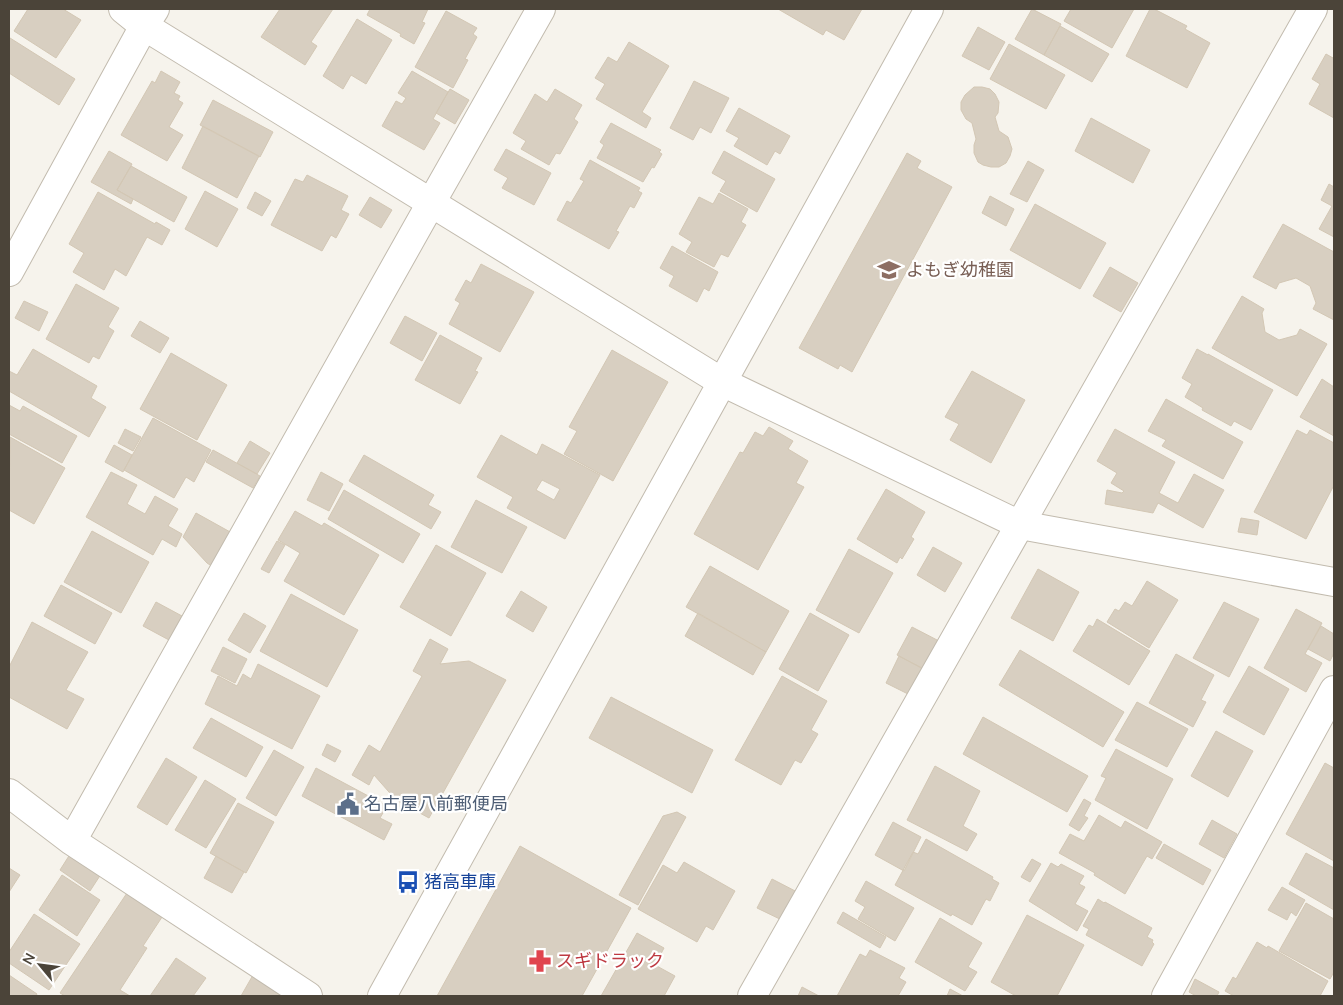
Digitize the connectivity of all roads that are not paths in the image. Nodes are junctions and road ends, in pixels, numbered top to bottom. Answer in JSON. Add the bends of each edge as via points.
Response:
{"nodes":[{"id":1,"x":123,"y":9,"type":"edge"},
{"id":2,"x":542,"y":9,"type":"edge"},
{"id":3,"x":928,"y":9,"type":"edge"},
{"id":4,"x":1313,"y":9,"type":"edge"},
{"id":5,"x":150,"y":17,"type":"edge"},
{"id":6,"x":430,"y":203,"type":"junction"},
{"id":7,"x":9,"y":272,"type":"edge"},
{"id":8,"x":722,"y":382,"type":"junction"},
{"id":9,"x":1020,"y":525,"type":"junction"},
{"id":10,"x":1334,"y":582,"type":"edge"},
{"id":11,"x":1334,"y":690,"type":"edge"},
{"id":12,"x":9,"y":793,"type":"edge"},
{"id":13,"x":72,"y":841,"type":"junction"},
{"id":14,"x":308,"y":996,"type":"edge"},
{"id":15,"x":382,"y":996,"type":"edge"},
{"id":16,"x":752,"y":996,"type":"edge"},
{"id":17,"x":1166,"y":996,"type":"edge"}],
"edges":[{"from":1,"to":5,"type":"street"},
{"from":2,"to":6,"type":"street"},
{"from":3,"to":8,"type":"street"},
{"from":4,"to":9,"type":"street"},
{"from":5,"to":6,"type":"street"},
{"from":5,"to":7,"type":"street"},
{"from":6,"to":8,"type":"street"},
{"from":6,"to":13,"type":"street"},
{"from":8,"to":9,"type":"street"},
{"from":8,"to":15,"type":"street"},
{"from":9,"to":10,"type":"street"},
{"from":9,"to":16,"type":"street"},
{"from":11,"to":17,"type":"street"},
{"from":12,"to":13,"type":"street"},
{"from":13,"to":14,"type":"street"}]}
